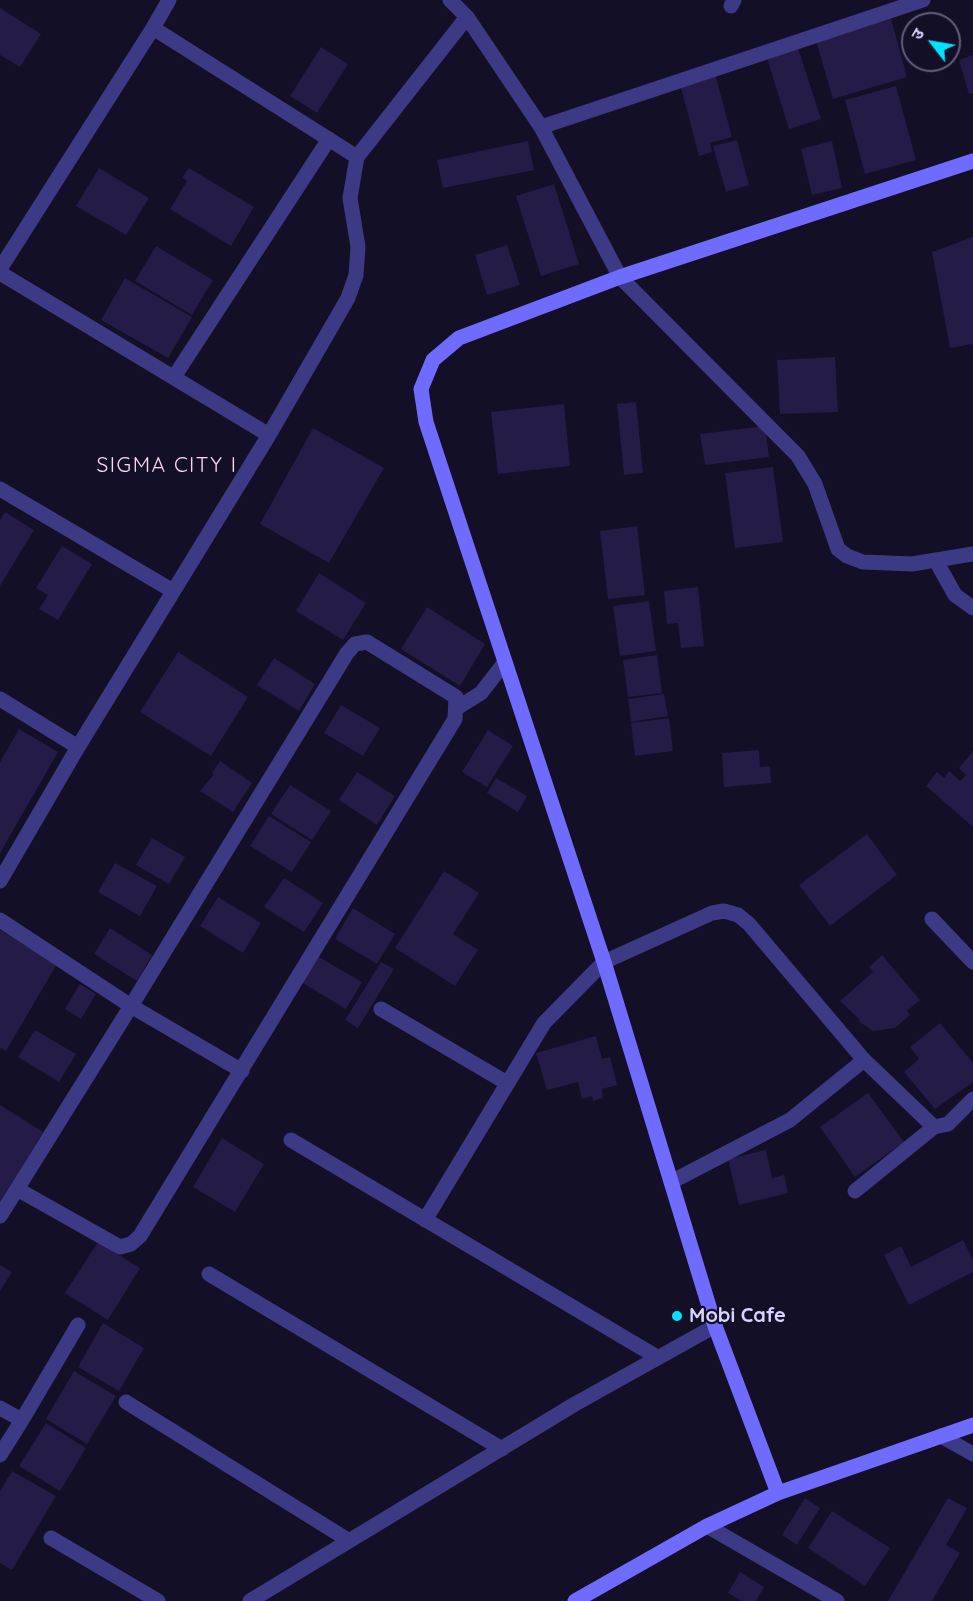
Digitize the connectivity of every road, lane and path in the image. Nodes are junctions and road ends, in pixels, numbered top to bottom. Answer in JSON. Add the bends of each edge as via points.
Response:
{"nodes":[{"id":1,"x":169,"y":0,"type":"edge"},
{"id":2,"x":450,"y":0,"type":"edge"},
{"id":3,"x":922,"y":0,"type":"edge"},
{"id":4,"x":467,"y":17,"type":"junction"},
{"id":5,"x":153,"y":28,"type":"junction"},
{"id":6,"x":541,"y":127,"type":"junction"},
{"id":7,"x":329,"y":139,"type":"junction"},
{"id":8,"x":357,"y":157,"type":"junction"},
{"id":9,"x":973,"y":161,"type":"edge"},
{"id":10,"x":0,"y":271,"type":"edge"},
{"id":11,"x":620,"y":277,"type":"junction"},
{"id":12,"x":174,"y":378,"type":"junction"},
{"id":13,"x":269,"y":435,"type":"junction"},
{"id":14,"x":0,"y":489,"type":"edge"},
{"id":15,"x":973,"y":554,"type":"edge"},
{"id":16,"x":936,"y":561,"type":"junction"},
{"id":17,"x":173,"y":591,"type":"junction"},
{"id":18,"x":973,"y":608,"type":"edge"},
{"id":19,"x":506,"y":662,"type":"junction"},
{"id":20,"x":0,"y":699,"type":"edge"},
{"id":21,"x":457,"y":708,"type":"junction"},
{"id":22,"x":78,"y":747,"type":"junction"},
{"id":23,"x":0,"y":880,"type":"edge"},
{"id":24,"x":932,"y":919,"type":"dead end"},
{"id":25,"x":0,"y":920,"type":"edge"},
{"id":26,"x":604,"y":962,"type":"junction"},
{"id":27,"x":973,"y":962,"type":"edge"},
{"id":28,"x":131,"y":1006,"type":"junction"},
{"id":29,"x":381,"y":1009,"type":"dead end"},
{"id":30,"x":864,"y":1060,"type":"junction"},
{"id":31,"x":242,"y":1071,"type":"junction"},
{"id":32,"x":507,"y":1083,"type":"junction"},
{"id":33,"x":973,"y":1100,"type":"edge"},
{"id":34,"x":934,"y":1127,"type":"junction"},
{"id":35,"x":291,"y":1140,"type":"dead end"},
{"id":36,"x":671,"y":1182,"type":"junction"},
{"id":37,"x":17,"y":1189,"type":"junction"},
{"id":38,"x":855,"y":1191,"type":"dead end"},
{"id":39,"x":0,"y":1215,"type":"edge"},
{"id":40,"x":425,"y":1220,"type":"junction"},
{"id":41,"x":209,"y":1274,"type":"dead end"},
{"id":42,"x":78,"y":1325,"type":"dead end"},
{"id":43,"x":715,"y":1326,"type":"junction"},
{"id":44,"x":657,"y":1357,"type":"junction"},
{"id":45,"x":126,"y":1402,"type":"dead end"},
{"id":46,"x":0,"y":1408,"type":"edge"},
{"id":47,"x":22,"y":1420,"type":"junction"},
{"id":48,"x":973,"y":1425,"type":"edge"},
{"id":49,"x":940,"y":1436,"type":"junction"},
{"id":50,"x":502,"y":1449,"type":"junction"},
{"id":51,"x":973,"y":1454,"type":"edge"},
{"id":52,"x":0,"y":1455,"type":"edge"},
{"id":53,"x":778,"y":1493,"type":"junction"},
{"id":54,"x":707,"y":1526,"type":"junction"},
{"id":55,"x":51,"y":1538,"type":"dead end"},
{"id":56,"x":348,"y":1540,"type":"junction"},
{"id":57,"x":158,"y":1601,"type":"edge"},
{"id":58,"x":250,"y":1601,"type":"edge"},
{"id":59,"x":575,"y":1601,"type":"edge"},
{"id":60,"x":837,"y":1601,"type":"edge"}],
"edges":[{"from":1,"to":5,"type":"street"},
{"from":2,"to":4,"type":"street"},
{"from":3,"to":6,"type":"street"},
{"from":4,"to":6,"type":"street"},
{"from":4,"to":8,"type":"street"},
{"from":5,"to":7,"type":"street"},
{"from":5,"to":10,"type":"street"},
{"from":6,"to":11,"type":"street"},
{"from":7,"to":8,"type":"street"},
{"from":7,"to":12,"type":"street"},
{"from":8,"to":13,"type":"street","via":[[350,198],[358,247],[356,275],[348,298]]},
{"from":9,"to":11,"type":"street"},
{"from":10,"to":12,"type":"street"},
{"from":11,"to":16,"type":"street","via":[[798,456],[815,484],[837,549],[863,562]]},
{"from":11,"to":19,"type":"street","via":[[459,338],[433,360],[421,389],[426,422]]},
{"from":12,"to":13,"type":"street"},
{"from":13,"to":17,"type":"street"},
{"from":14,"to":17,"type":"street"},
{"from":15,"to":16,"type":"street"},
{"from":16,"to":18,"type":"street","via":[[955,595]]},
{"from":17,"to":22,"type":"street"},
{"from":19,"to":21,"type":"street","via":[[481,693]]},
{"from":19,"to":26,"type":"street"},
{"from":20,"to":22,"type":"street"},
{"from":21,"to":28,"type":"street","via":[[456,698],[444,690],[367,642],[355,644]]},
{"from":21,"to":31,"type":"street","via":[[455,719]]},
{"from":22,"to":23,"type":"street"},
{"from":24,"to":27,"type":"street"},
{"from":25,"to":28,"type":"street"},
{"from":26,"to":30,"type":"street","via":[[711,912],[738,915]]},
{"from":26,"to":32,"type":"street","via":[[544,1023]]},
{"from":26,"to":36,"type":"street"},
{"from":28,"to":31,"type":"street"},
{"from":28,"to":37,"type":"street"},
{"from":29,"to":32,"type":"street"},
{"from":30,"to":34,"type":"street"},
{"from":30,"to":36,"type":"street","via":[[790,1120]]},
{"from":31,"to":37,"type":"street","via":[[140,1236],[131,1244],[120,1247],[109,1242]]},
{"from":32,"to":40,"type":"street"},
{"from":33,"to":34,"type":"street","via":[[948,1124]]},
{"from":34,"to":38,"type":"street"},
{"from":35,"to":40,"type":"street"},
{"from":36,"to":43,"type":"street"},
{"from":37,"to":39,"type":"street"},
{"from":40,"to":44,"type":"street"},
{"from":41,"to":50,"type":"street"},
{"from":42,"to":47,"type":"street"},
{"from":43,"to":44,"type":"street"},
{"from":43,"to":53,"type":"street"},
{"from":44,"to":50,"type":"street"},
{"from":45,"to":56,"type":"street"},
{"from":46,"to":47,"type":"street"},
{"from":47,"to":52,"type":"street"},
{"from":48,"to":49,"type":"street"},
{"from":49,"to":51,"type":"street"},
{"from":49,"to":53,"type":"street"},
{"from":50,"to":56,"type":"street"},
{"from":53,"to":54,"type":"street"},
{"from":54,"to":59,"type":"street"},
{"from":54,"to":60,"type":"street"},
{"from":55,"to":57,"type":"street"},
{"from":56,"to":58,"type":"street"}]}
